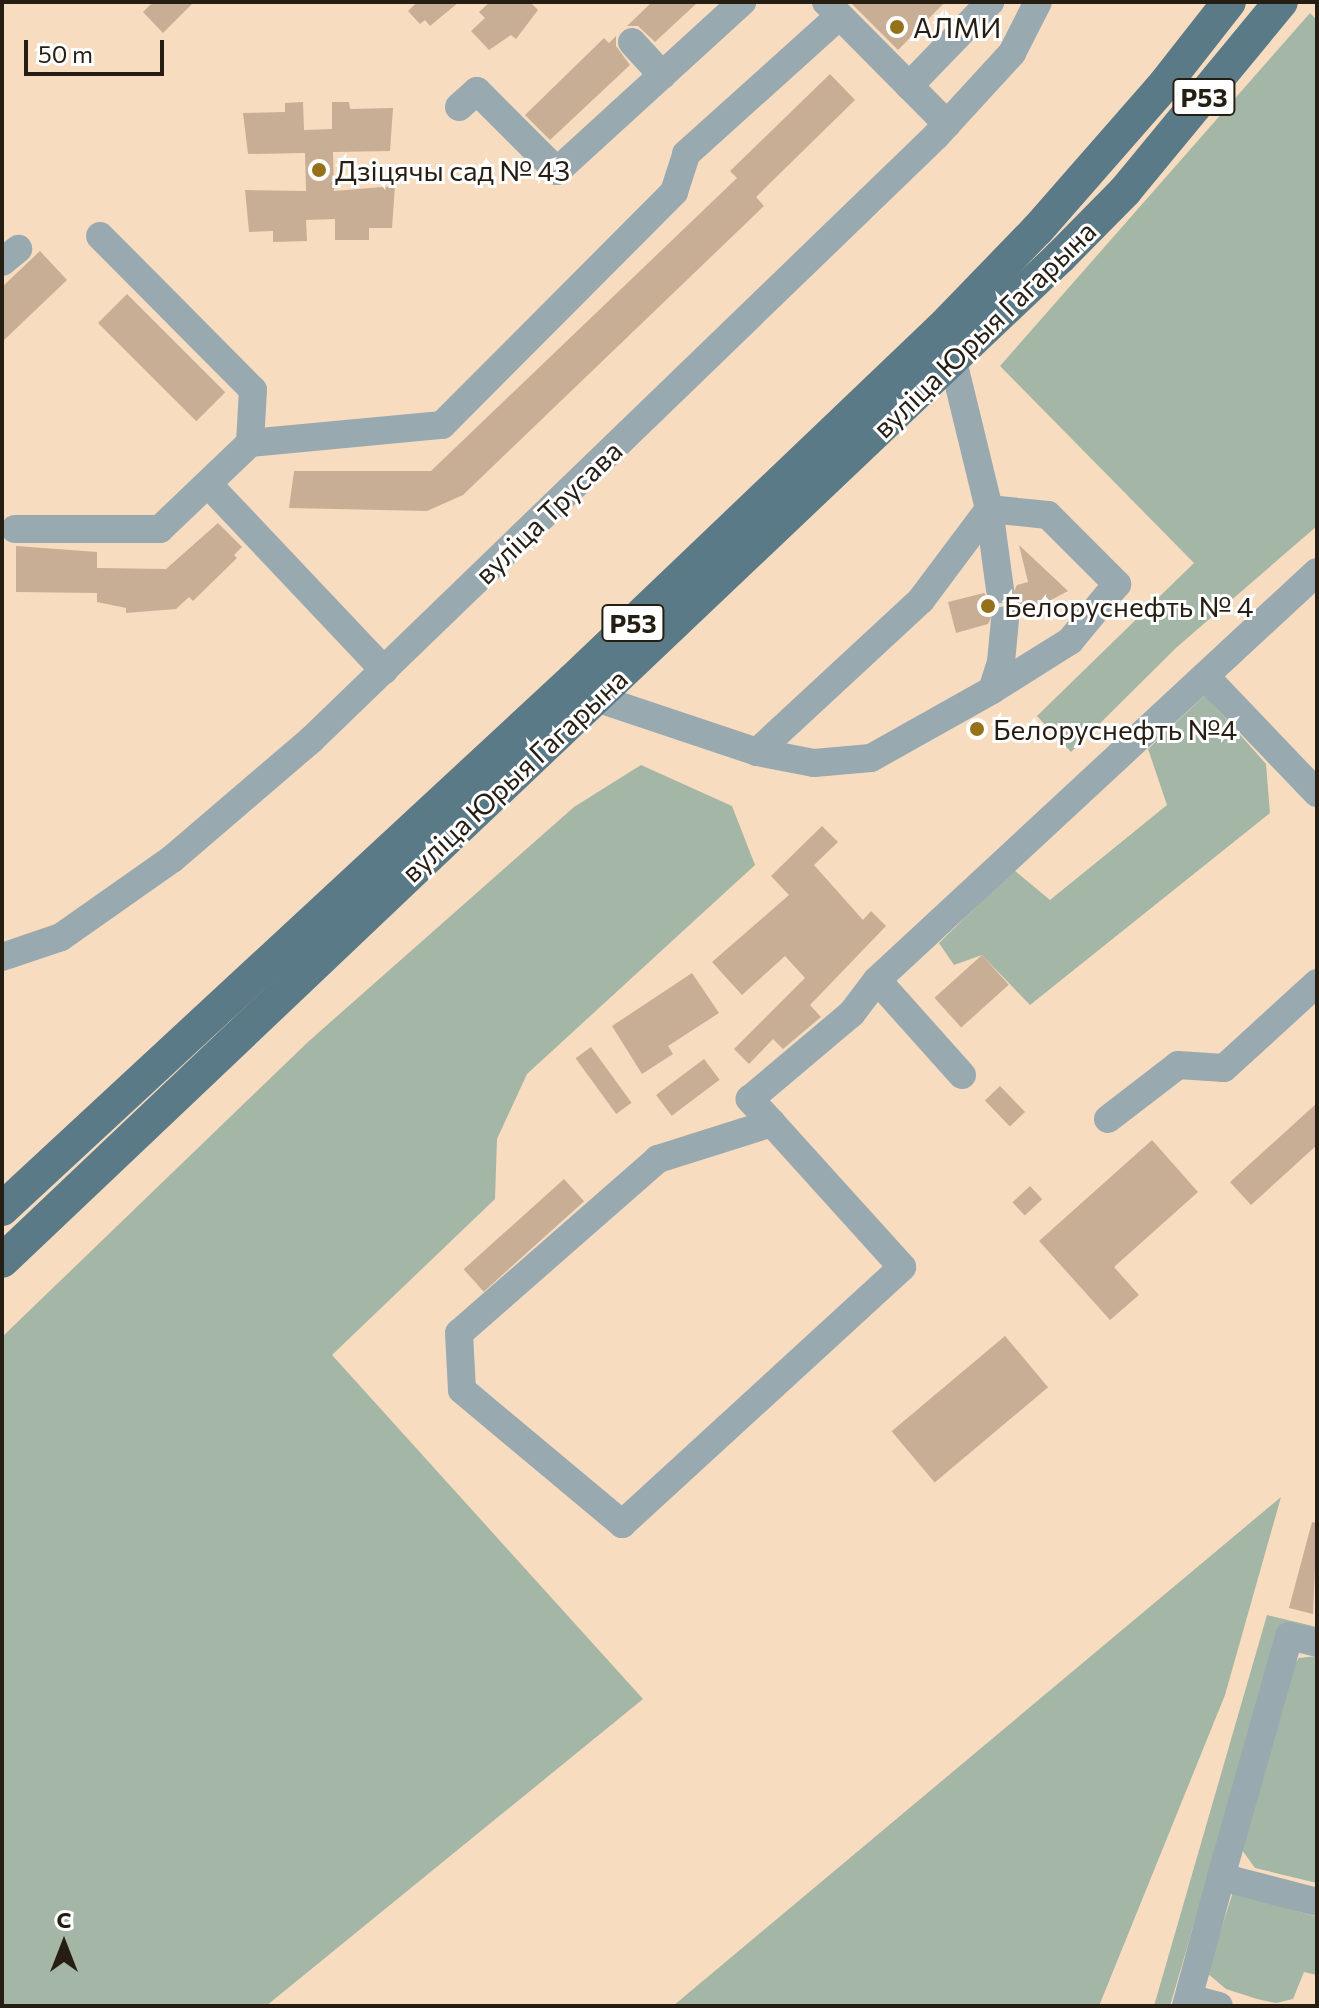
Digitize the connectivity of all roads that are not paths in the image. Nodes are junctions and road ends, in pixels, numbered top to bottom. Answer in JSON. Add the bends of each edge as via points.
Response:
{"nodes":[{"id":1,"x":742,"y":2,"type":"edge"},
{"id":2,"x":990,"y":2,"type":"edge"},
{"id":3,"x":1038,"y":2,"type":"edge"},
{"id":4,"x":1229,"y":2,"type":"edge"},
{"id":5,"x":1281,"y":2,"type":"edge"},
{"id":6,"x":832,"y":9,"type":"edge"},
{"id":7,"x":632,"y":42,"type":"dead end"},
{"id":8,"x":662,"y":75,"type":"junction"},
{"id":9,"x":909,"y":86,"type":"junction"},
{"id":10,"x":459,"y":107,"type":"dead end"},
{"id":11,"x":941,"y":130,"type":"junction"},
{"id":12,"x":100,"y":236,"type":"dead end"},
{"id":13,"x":953,"y":361,"type":"junction"},
{"id":14,"x":250,"y":443,"type":"junction"},
{"id":15,"x":209,"y":485,"type":"junction"},
{"id":16,"x":989,"y":509,"type":"junction"},
{"id":17,"x":15,"y":529,"type":"dead end"},
{"id":18,"x":1317,"y":572,"type":"edge"},
{"id":19,"x":1000,"y":589,"type":"dead end"},
{"id":20,"x":1005,"y":620,"type":"dead end"},
{"id":21,"x":384,"y":670,"type":"junction"},
{"id":22,"x":1205,"y":676,"type":"junction"},
{"id":23,"x":992,"y":690,"type":"junction"},
{"id":24,"x":596,"y":698,"type":"junction"},
{"id":25,"x":757,"y":752,"type":"junction"},
{"id":26,"x":1317,"y":793,"type":"edge"},
{"id":27,"x":2,"y":957,"type":"edge"},
{"id":28,"x":877,"y":980,"type":"junction"},
{"id":29,"x":1317,"y":983,"type":"edge"},
{"id":30,"x":962,"y":1075,"type":"dead end"},
{"id":31,"x":1108,"y":1119,"type":"dead end"},
{"id":32,"x":772,"y":1123,"type":"junction"},
{"id":33,"x":2,"y":1209,"type":"edge"},
{"id":34,"x":2,"y":1261,"type":"edge"},
{"id":35,"x":1317,"y":1643,"type":"edge"},
{"id":36,"x":1221,"y":1877,"type":"junction"},
{"id":37,"x":1317,"y":1902,"type":"edge"},
{"id":38,"x":1187,"y":2002,"type":"edge"},
{"id":39,"x":1219,"y":2006,"type":"edge"}],
"edges":[{"from":1,"to":8,"type":"street"},
{"from":2,"to":9,"type":"street"},
{"from":3,"to":11,"type":"street","name":"вуліца Трусава","via":[[1012,53]]},
{"from":4,"to":33,"type":"main road","name":"вуліца Юрыя Гагарына","number":"Р53","via":[[1038,229],[941,329],[573,680]]},
{"from":5,"to":13,"type":"main road","name":"вуліца Юрыя Гагарына","number":"Р53","via":[[1125,191]]},
{"from":6,"to":9,"type":"street"},
{"from":6,"to":14,"type":"street","via":[[686,154],[674,192],[442,425]]},
{"from":7,"to":8,"type":"street"},
{"from":8,"to":10,"type":"street","via":[[557,171],[477,91]]},
{"from":9,"to":11,"type":"street"},
{"from":11,"to":21,"type":"street","name":"вуліца Трусава"},
{"from":12,"to":14,"type":"street","via":[[253,390]]},
{"from":13,"to":16,"type":"street"},
{"from":13,"to":24,"type":"main road","name":"вуліца Юрыя Гагарына","number":"Р53"},
{"from":14,"to":15,"type":"street"},
{"from":15,"to":17,"type":"street","via":[[160,529]]},
{"from":15,"to":21,"type":"street"},
{"from":16,"to":19,"type":"street"},
{"from":16,"to":23,"type":"street","via":[[1048,515],[1117,584],[1070,641]]},
{"from":16,"to":25,"type":"street","via":[[921,600]]},
{"from":18,"to":22,"type":"street"},
{"from":20,"to":23,"type":"street"},
{"from":21,"to":27,"type":"street","name":"вуліца Трусава","via":[[172,859],[61,937]]},
{"from":22,"to":26,"type":"street"},
{"from":22,"to":28,"type":"street"},
{"from":23,"to":25,"type":"street","via":[[871,758],[814,763]]},
{"from":24,"to":25,"type":"street"},
{"from":24,"to":34,"type":"main road","name":"вуліца Юрыя Гагарына","number":"Р53"},
{"from":28,"to":30,"type":"street"},
{"from":28,"to":32,"type":"street","via":[[852,1013],[750,1099]]},
{"from":29,"to":31,"type":"street","via":[[1224,1068],[1178,1065]]},
{"from":32,"to":32,"type":"street","via":[[902,1267],[622,1524],[462,1390],[459,1333],[658,1159]]},
{"from":35,"to":36,"type":"street","via":[[1289,1636]]},
{"from":36,"to":37,"type":"street"},
{"from":36,"to":38,"type":"street"},
{"from":38,"to":39,"type":"street"}]}
